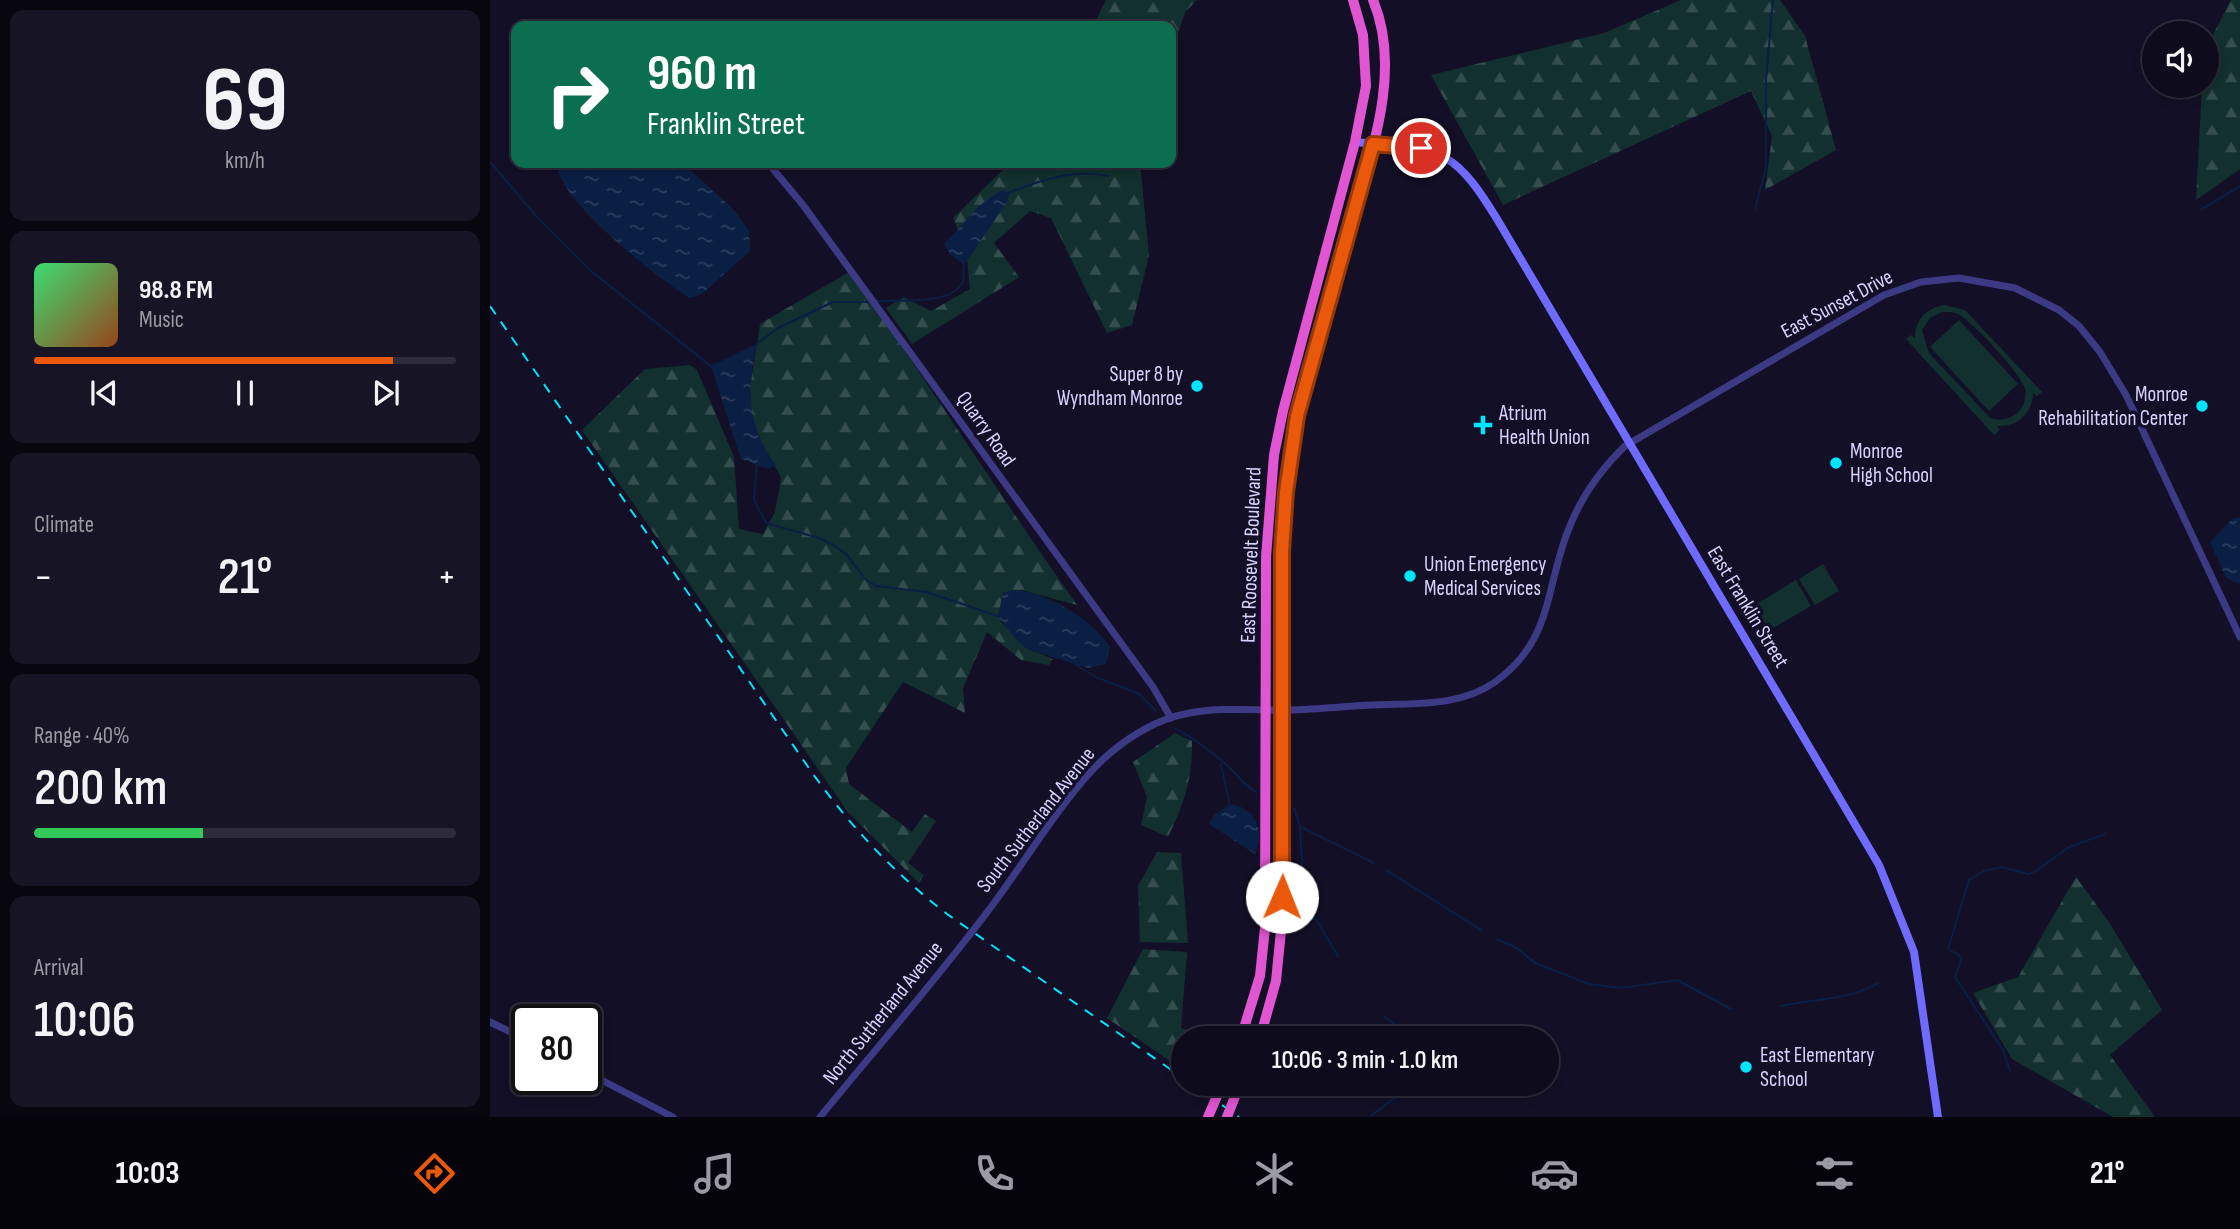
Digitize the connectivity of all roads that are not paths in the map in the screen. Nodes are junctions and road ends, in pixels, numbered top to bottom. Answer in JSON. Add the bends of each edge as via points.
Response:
{"nodes":[{"id":1,"x":1353,"y":0,"type":"edge"},
{"id":2,"x":1373,"y":0,"type":"edge"},
{"id":3,"x":1355,"y":142,"type":"junction"},
{"id":4,"x":1373,"y":144,"type":"junction"},
{"id":5,"x":772,"y":168,"type":"edge"},
{"id":6,"x":1630,"y":443,"type":"junction"},
{"id":7,"x":2240,"y":637,"type":"edge"},
{"id":8,"x":1501,"y":678,"type":"joint"},
{"id":9,"x":1266,"y":709,"type":"junction"},
{"id":10,"x":1283,"y":710,"type":"junction"},
{"id":11,"x":1171,"y":718,"type":"junction"},
{"id":12,"x":972,"y":931,"type":"joint"},
{"id":13,"x":490,"y":1022,"type":"edge"},
{"id":14,"x":1244,"y":1026,"type":"edge"},
{"id":15,"x":1263,"y":1026,"type":"edge"},
{"id":16,"x":511,"y":1032,"type":"edge"},
{"id":17,"x":602,"y":1080,"type":"edge"},
{"id":18,"x":1217,"y":1096,"type":"edge"},
{"id":19,"x":1235,"y":1096,"type":"edge"},
{"id":20,"x":673,"y":1117,"type":"edge"},
{"id":21,"x":821,"y":1117,"type":"edge"},
{"id":22,"x":1208,"y":1117,"type":"edge"},
{"id":23,"x":1227,"y":1117,"type":"edge"},
{"id":24,"x":1938,"y":1117,"type":"edge"}],
"edges":[{"from":1,"to":3,"type":"highway","name":"East Roosevelt Boulevard","via":[[1367,68]]},
{"from":2,"to":4,"type":"highway","name":"East Roosevelt Boulevard","via":[[1385,59]]},
{"from":3,"to":4,"type":"main road"},
{"from":3,"to":9,"type":"highway","name":"East Roosevelt Boulevard","via":[[1274,455],[1266,557]]},
{"from":4,"to":6,"type":"main road","name":"East Franklin Street","via":[[1440,153],[1477,186]]},
{"from":4,"to":10,"type":"highway","name":"East Roosevelt Boulevard","via":[[1297,416],[1282,551]]},
{"from":5,"to":11,"type":"street","name":"Quarry Road","via":[[827,237]]},
{"from":6,"to":7,"type":"street","name":"East Sunset Drive","via":[[1884,295],[1921,282],[1959,278],[2015,288],[2059,310],[2100,352],[2126,395]]},
{"from":6,"to":8,"type":"street","name":"East Sunset Drive","via":[[1600,472],[1572,519],[1542,625]]},
{"from":6,"to":24,"type":"main road","name":"East Franklin Street","via":[[1893,892],[1914,952]]},
{"from":8,"to":10,"type":"street","name":"South Sutherland Avenue","via":[[1462,698],[1438,702]]},
{"from":9,"to":10,"type":"street","name":"South Sutherland Avenue"},
{"from":9,"to":11,"type":"street","name":"South Sutherland Avenue","via":[[1213,710]]},
{"from":9,"to":14,"type":"highway","name":"East Roosevelt Boulevard","via":[[1265,928],[1259,976]]},
{"from":10,"to":15,"type":"highway","name":"East Roosevelt Boulevard","via":[[1282,921],[1276,981]]},
{"from":11,"to":12,"type":"street","name":"South Sutherland Avenue","via":[[1107,755]]},
{"from":12,"to":21,"type":"street","name":"North Sutherland Avenue"},
{"from":13,"to":16,"type":"street"},
{"from":17,"to":20,"type":"street"},
{"from":18,"to":22,"type":"highway","bridge":true},
{"from":19,"to":23,"type":"highway","bridge":true}]}
